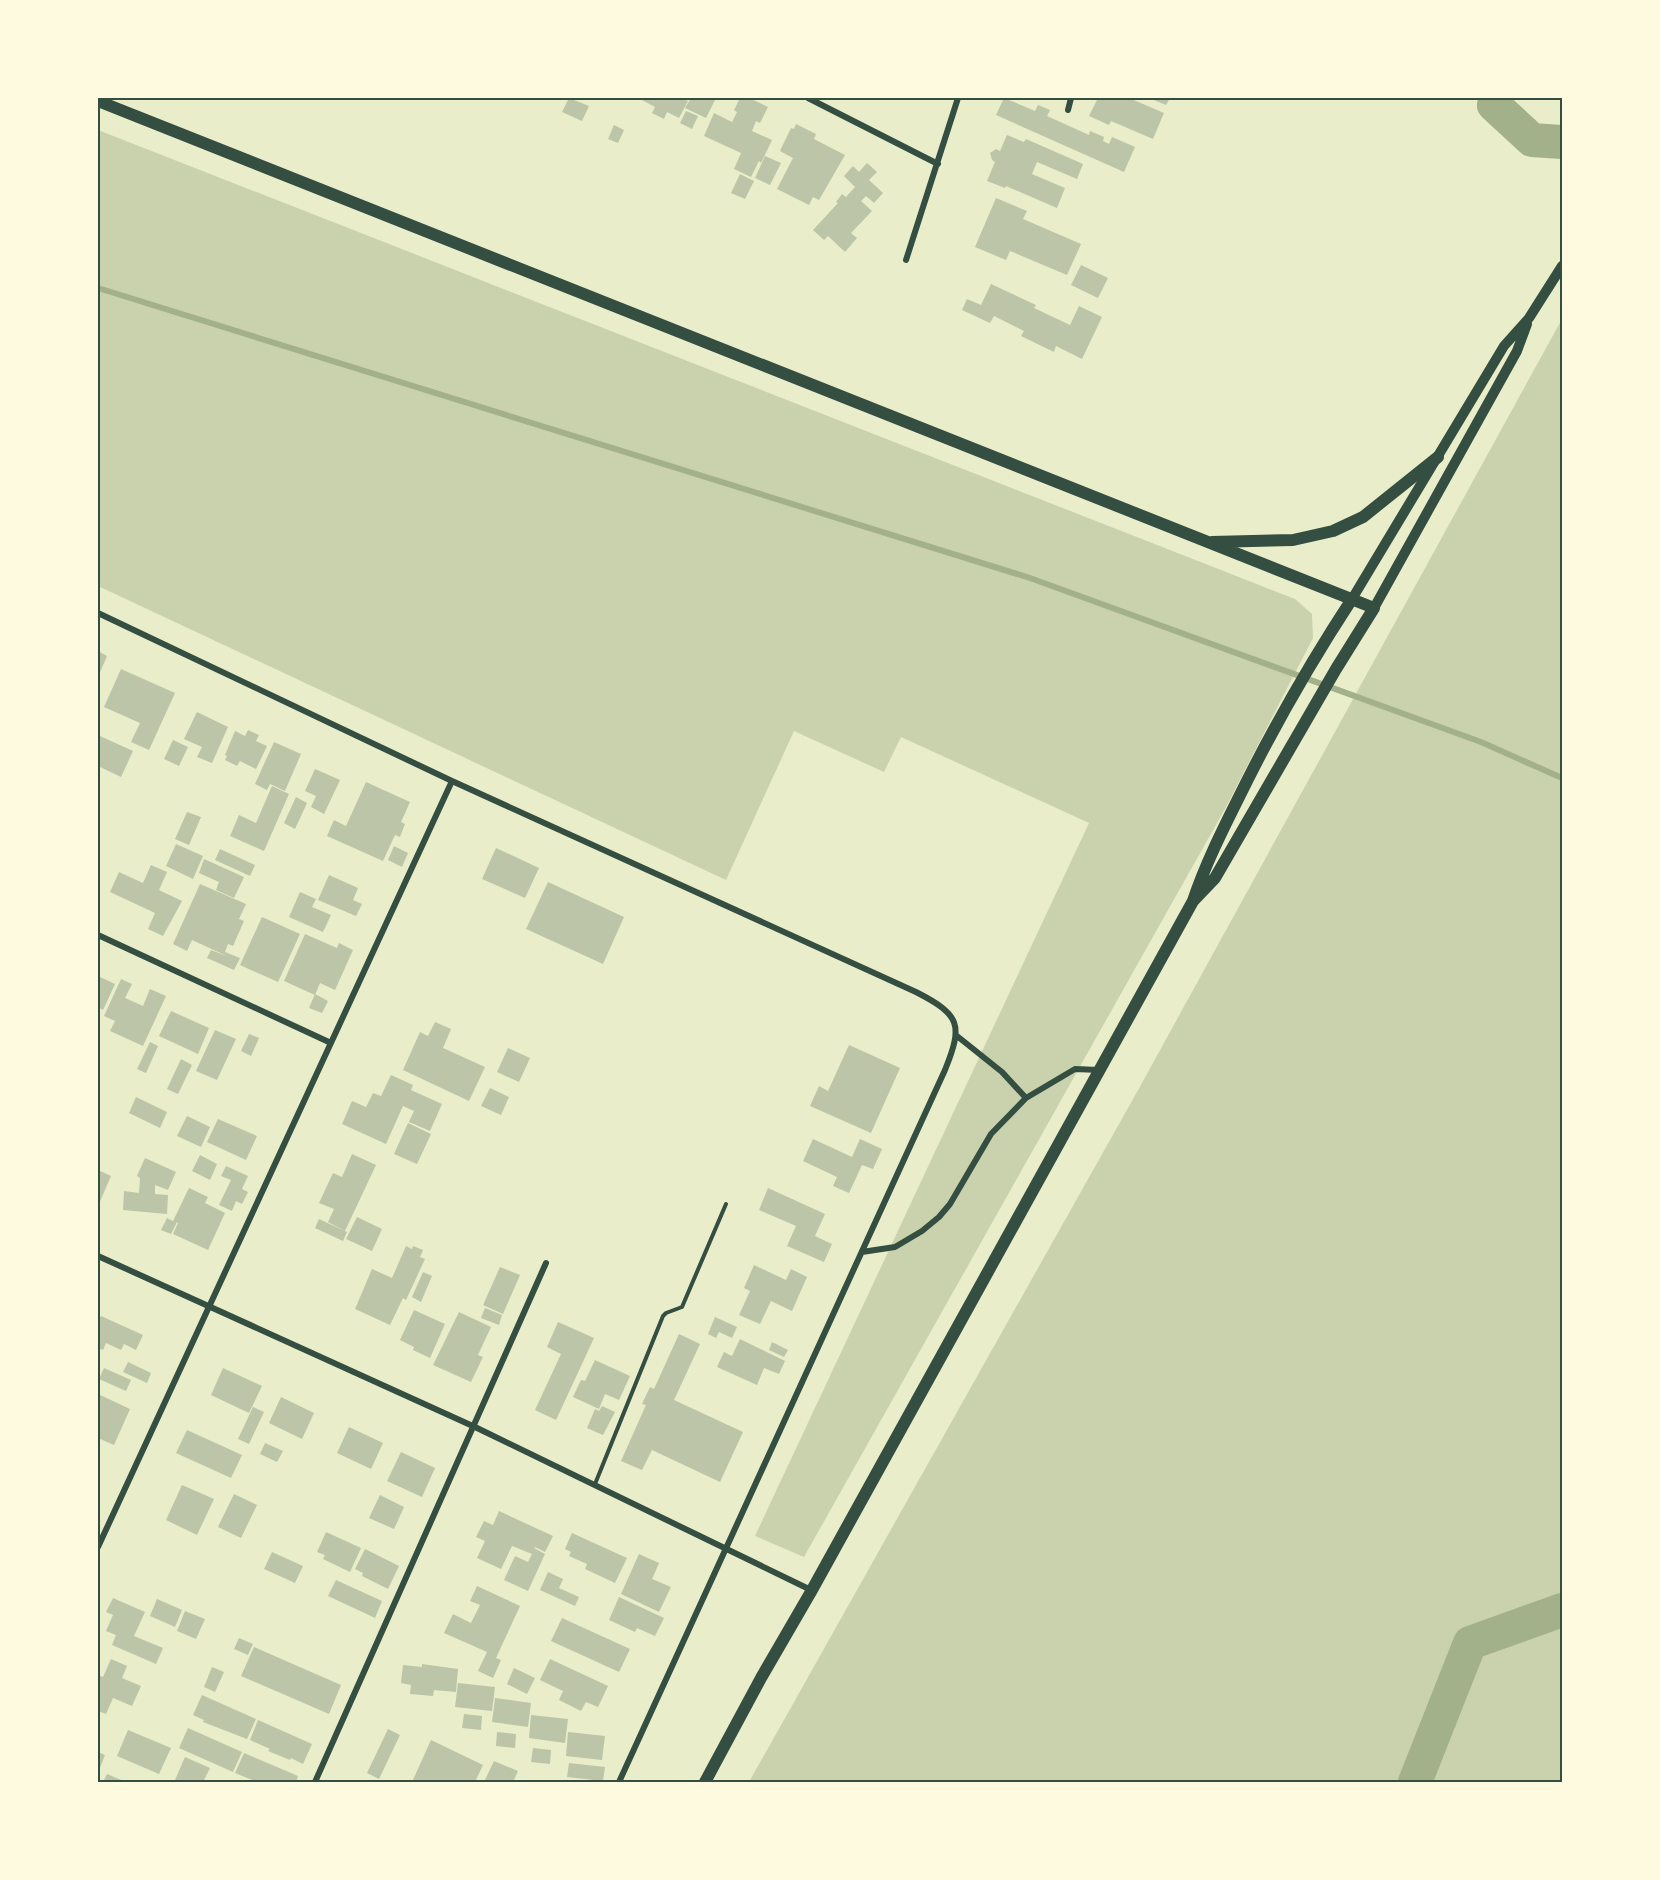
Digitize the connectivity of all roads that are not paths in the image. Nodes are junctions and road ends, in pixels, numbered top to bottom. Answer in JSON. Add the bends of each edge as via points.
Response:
{"nodes":[{"id":1,"x":808,"y":98,"type":"edge"},
{"id":2,"x":958,"y":98,"type":"edge"},
{"id":3,"x":1071,"y":98,"type":"edge"},
{"id":4,"x":98,"y":101,"type":"edge"},
{"id":5,"x":1068,"y":110,"type":"dead end"},
{"id":6,"x":938,"y":164,"type":"junction"},
{"id":7,"x":906,"y":261,"type":"dead end"},
{"id":8,"x":1563,"y":266,"type":"edge"},
{"id":9,"x":1529,"y":318,"type":"junction"},
{"id":10,"x":1438,"y":457,"type":"junction"},
{"id":11,"x":1205,"y":542,"type":"junction"},
{"id":12,"x":1352,"y":599,"type":"junction"},
{"id":13,"x":1374,"y":608,"type":"junction"},
{"id":14,"x":98,"y":613,"type":"edge"},
{"id":15,"x":452,"y":781,"type":"junction"},
{"id":16,"x":1193,"y":901,"type":"junction"},
{"id":17,"x":98,"y":935,"type":"edge"},
{"id":18,"x":957,"y":1036,"type":"junction"},
{"id":19,"x":331,"y":1043,"type":"junction"},
{"id":20,"x":1099,"y":1070,"type":"junction"},
{"id":21,"x":1026,"y":1098,"type":"junction"},
{"id":22,"x":726,"y":1204,"type":"dead end"},
{"id":23,"x":862,"y":1252,"type":"junction"},
{"id":24,"x":98,"y":1256,"type":"edge"},
{"id":25,"x":546,"y":1263,"type":"dead end"},
{"id":26,"x":209,"y":1308,"type":"junction"},
{"id":27,"x":475,"y":1427,"type":"junction"},
{"id":28,"x":594,"y":1485,"type":"junction"},
{"id":29,"x":98,"y":1547,"type":"edge"},
{"id":30,"x":726,"y":1548,"type":"junction"},
{"id":31,"x":812,"y":1590,"type":"junction"},
{"id":32,"x":315,"y":1782,"type":"edge"},
{"id":33,"x":618,"y":1782,"type":"edge"},
{"id":34,"x":705,"y":1782,"type":"edge"}],
"edges":[{"from":1,"to":6,"type":"street"},
{"from":2,"to":6,"type":"street"},
{"from":3,"to":5,"type":"street"},
{"from":4,"to":11,"type":"main road"},
{"from":6,"to":7,"type":"street"},
{"from":8,"to":9,"type":"street"},
{"from":9,"to":10,"type":"street","via":[[1504,346]]},
{"from":9,"to":13,"type":"street","via":[[1517,351]]},
{"from":10,"to":11,"type":"main road","via":[[1363,517],[1333,531],[1293,540]]},
{"from":10,"to":12,"type":"street"},
{"from":11,"to":12,"type":"main road"},
{"from":12,"to":13,"type":"main road"},
{"from":12,"to":16,"type":"main road","via":[[1274,727],[1203,871]]},
{"from":13,"to":16,"type":"main road","via":[[1215,878]]},
{"from":14,"to":15,"type":"street"},
{"from":15,"to":18,"type":"street","via":[[931,1000],[954,1021]]},
{"from":15,"to":19,"type":"street"},
{"from":16,"to":20,"type":"main road"},
{"from":17,"to":19,"type":"street"},
{"from":18,"to":21,"type":"street","via":[[1002,1072]]},
{"from":18,"to":23,"type":"street"},
{"from":19,"to":26,"type":"street"},
{"from":20,"to":21,"type":"street","via":[[1075,1069]]},
{"from":20,"to":31,"type":"main road"},
{"from":21,"to":23,"type":"street","via":[[991,1134],[939,1217],[895,1247]]},
{"from":22,"to":28,"type":"lane","via":[[682,1307],[663,1316]]},
{"from":23,"to":30,"type":"street"},
{"from":24,"to":26,"type":"street"},
{"from":25,"to":27,"type":"street"},
{"from":26,"to":27,"type":"street"},
{"from":26,"to":29,"type":"street"},
{"from":27,"to":28,"type":"street"},
{"from":27,"to":32,"type":"street"},
{"from":28,"to":30,"type":"street"},
{"from":30,"to":31,"type":"street"},
{"from":30,"to":33,"type":"street"},
{"from":31,"to":34,"type":"main road"}]}
